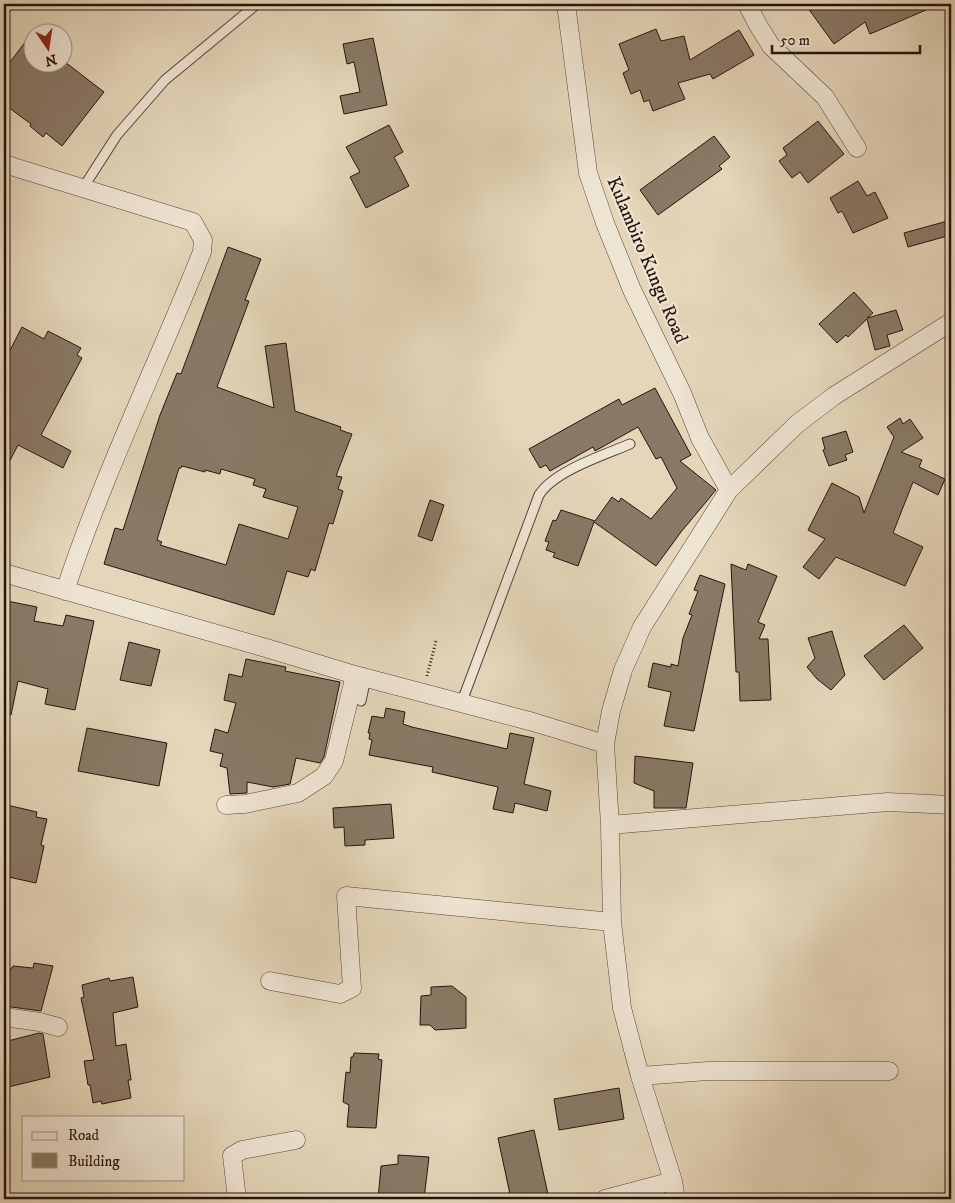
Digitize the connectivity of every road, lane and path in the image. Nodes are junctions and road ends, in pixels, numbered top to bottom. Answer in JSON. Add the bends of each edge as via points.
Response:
{"nodes":[{"id":1,"x":257,"y":4,"type":"edge"},
{"id":2,"x":566,"y":4,"type":"edge"},
{"id":3,"x":747,"y":4,"type":"edge"},
{"id":4,"x":857,"y":148,"type":"dead end"},
{"id":5,"x":4,"y":164,"type":"edge"},
{"id":6,"x":83,"y":188,"type":"junction"},
{"id":7,"x":951,"y":322,"type":"edge"},
{"id":8,"x":630,"y":444,"type":"dead end"},
{"id":9,"x":729,"y":490,"type":"junction"},
{"id":10,"x":4,"y":573,"type":"edge"},
{"id":11,"x":65,"y":591,"type":"junction"},
{"id":12,"x":436,"y":641,"type":"dead end"},
{"id":13,"x":361,"y":677,"type":"junction"},
{"id":14,"x":422,"y":694,"type":"junction"},
{"id":15,"x":360,"y":701,"type":"dead end"},
{"id":16,"x":462,"y":704,"type":"junction"},
{"id":17,"x":605,"y":744,"type":"junction"},
{"id":18,"x":226,"y":805,"type":"dead end"},
{"id":19,"x":951,"y":805,"type":"edge"},
{"id":20,"x":610,"y":825,"type":"junction"},
{"id":21,"x":612,"y":922,"type":"junction"},
{"id":22,"x":270,"y":981,"type":"dead end"},
{"id":23,"x":4,"y":1017,"type":"edge"},
{"id":24,"x":58,"y":1027,"type":"dead end"},
{"id":25,"x":890,"y":1071,"type":"dead end"},
{"id":26,"x":640,"y":1076,"type":"junction"},
{"id":27,"x":296,"y":1140,"type":"dead end"},
{"id":28,"x":673,"y":1181,"type":"junction"},
{"id":29,"x":237,"y":1199,"type":"edge"},
{"id":30,"x":605,"y":1199,"type":"edge"},
{"id":31,"x":676,"y":1199,"type":"edge"}],
"edges":[{"from":1,"to":6,"type":"lane","via":[[164,80],[117,136]]},
{"from":2,"to":9,"type":"street","name":"Kulambiro Kungu Road","via":[[588,173],[605,224],[700,438]]},
{"from":3,"to":4,"type":"street","via":[[771,46],[826,97]]},
{"from":5,"to":6,"type":"street"},
{"from":6,"to":11,"type":"street","via":[[193,222],[203,240],[202,252],[103,488]]},
{"from":7,"to":9,"type":"street","via":[[834,396],[797,424]]},
{"from":8,"to":16,"type":"lane","via":[[581,465],[544,487]]},
{"from":9,"to":17,"type":"street","via":[[642,627],[623,670]]},
{"from":10,"to":11,"type":"street"},
{"from":11,"to":13,"type":"street"},
{"from":12,"to":14,"type":"path"},
{"from":13,"to":14,"type":"street"},
{"from":13,"to":15,"type":"lane"},
{"from":13,"to":18,"type":"street","via":[[334,761],[324,776],[298,793]]},
{"from":14,"to":16,"type":"street"},
{"from":16,"to":17,"type":"street"},
{"from":17,"to":20,"type":"street"},
{"from":19,"to":20,"type":"street","via":[[880,803]]},
{"from":20,"to":21,"type":"street"},
{"from":21,"to":22,"type":"street","via":[[346,896],[352,988],[340,994]]},
{"from":21,"to":26,"type":"street","via":[[622,1008]]},
{"from":23,"to":24,"type":"street"},
{"from":25,"to":26,"type":"street","via":[[708,1071]]},
{"from":26,"to":28,"type":"street"},
{"from":27,"to":29,"type":"street","via":[[242,1150],[232,1156]]},
{"from":28,"to":30,"type":"street"},
{"from":28,"to":31,"type":"street"}]}
